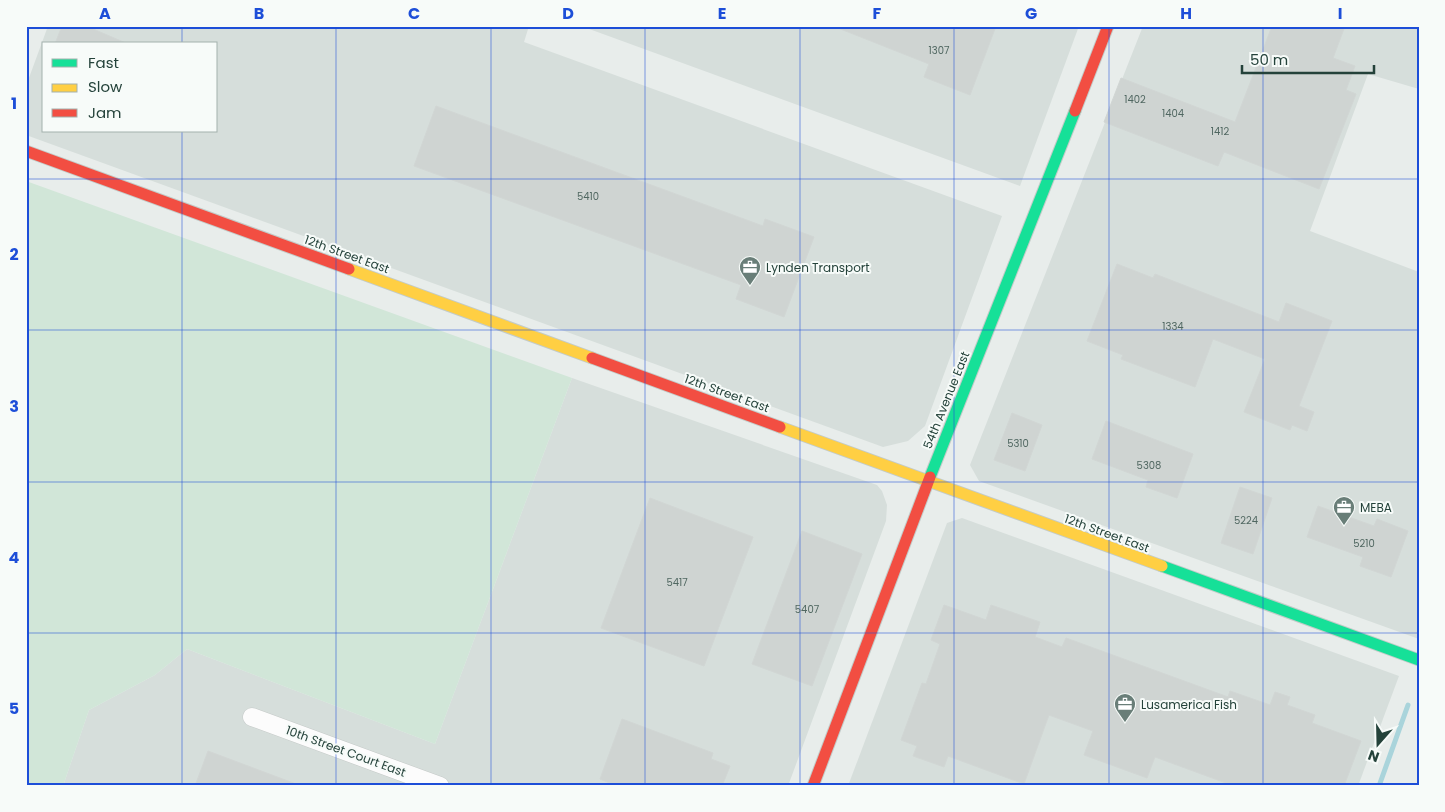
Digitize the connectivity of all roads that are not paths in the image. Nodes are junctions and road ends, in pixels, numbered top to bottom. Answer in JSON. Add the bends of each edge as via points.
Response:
{"nodes":[{"id":1,"x":1108,"y":26,"type":"edge"},
{"id":2,"x":26,"y":151,"type":"edge"},
{"id":3,"x":928,"y":482,"type":"junction"},
{"id":4,"x":1419,"y":660,"type":"edge"},
{"id":5,"x":252,"y":716,"type":"dead end"},
{"id":6,"x":440,"y":786,"type":"edge"},
{"id":7,"x":813,"y":786,"type":"edge"}],
"edges":[{"from":1,"to":3,"type":"street","name":"54th Avenue East"},
{"from":2,"to":3,"type":"street","name":"12th Street East"},
{"from":3,"to":4,"type":"street","name":"12th Street East"},
{"from":3,"to":7,"type":"street","name":"54th Avenue East"},
{"from":5,"to":6,"type":"street","name":"10th Street Court East"}]}
